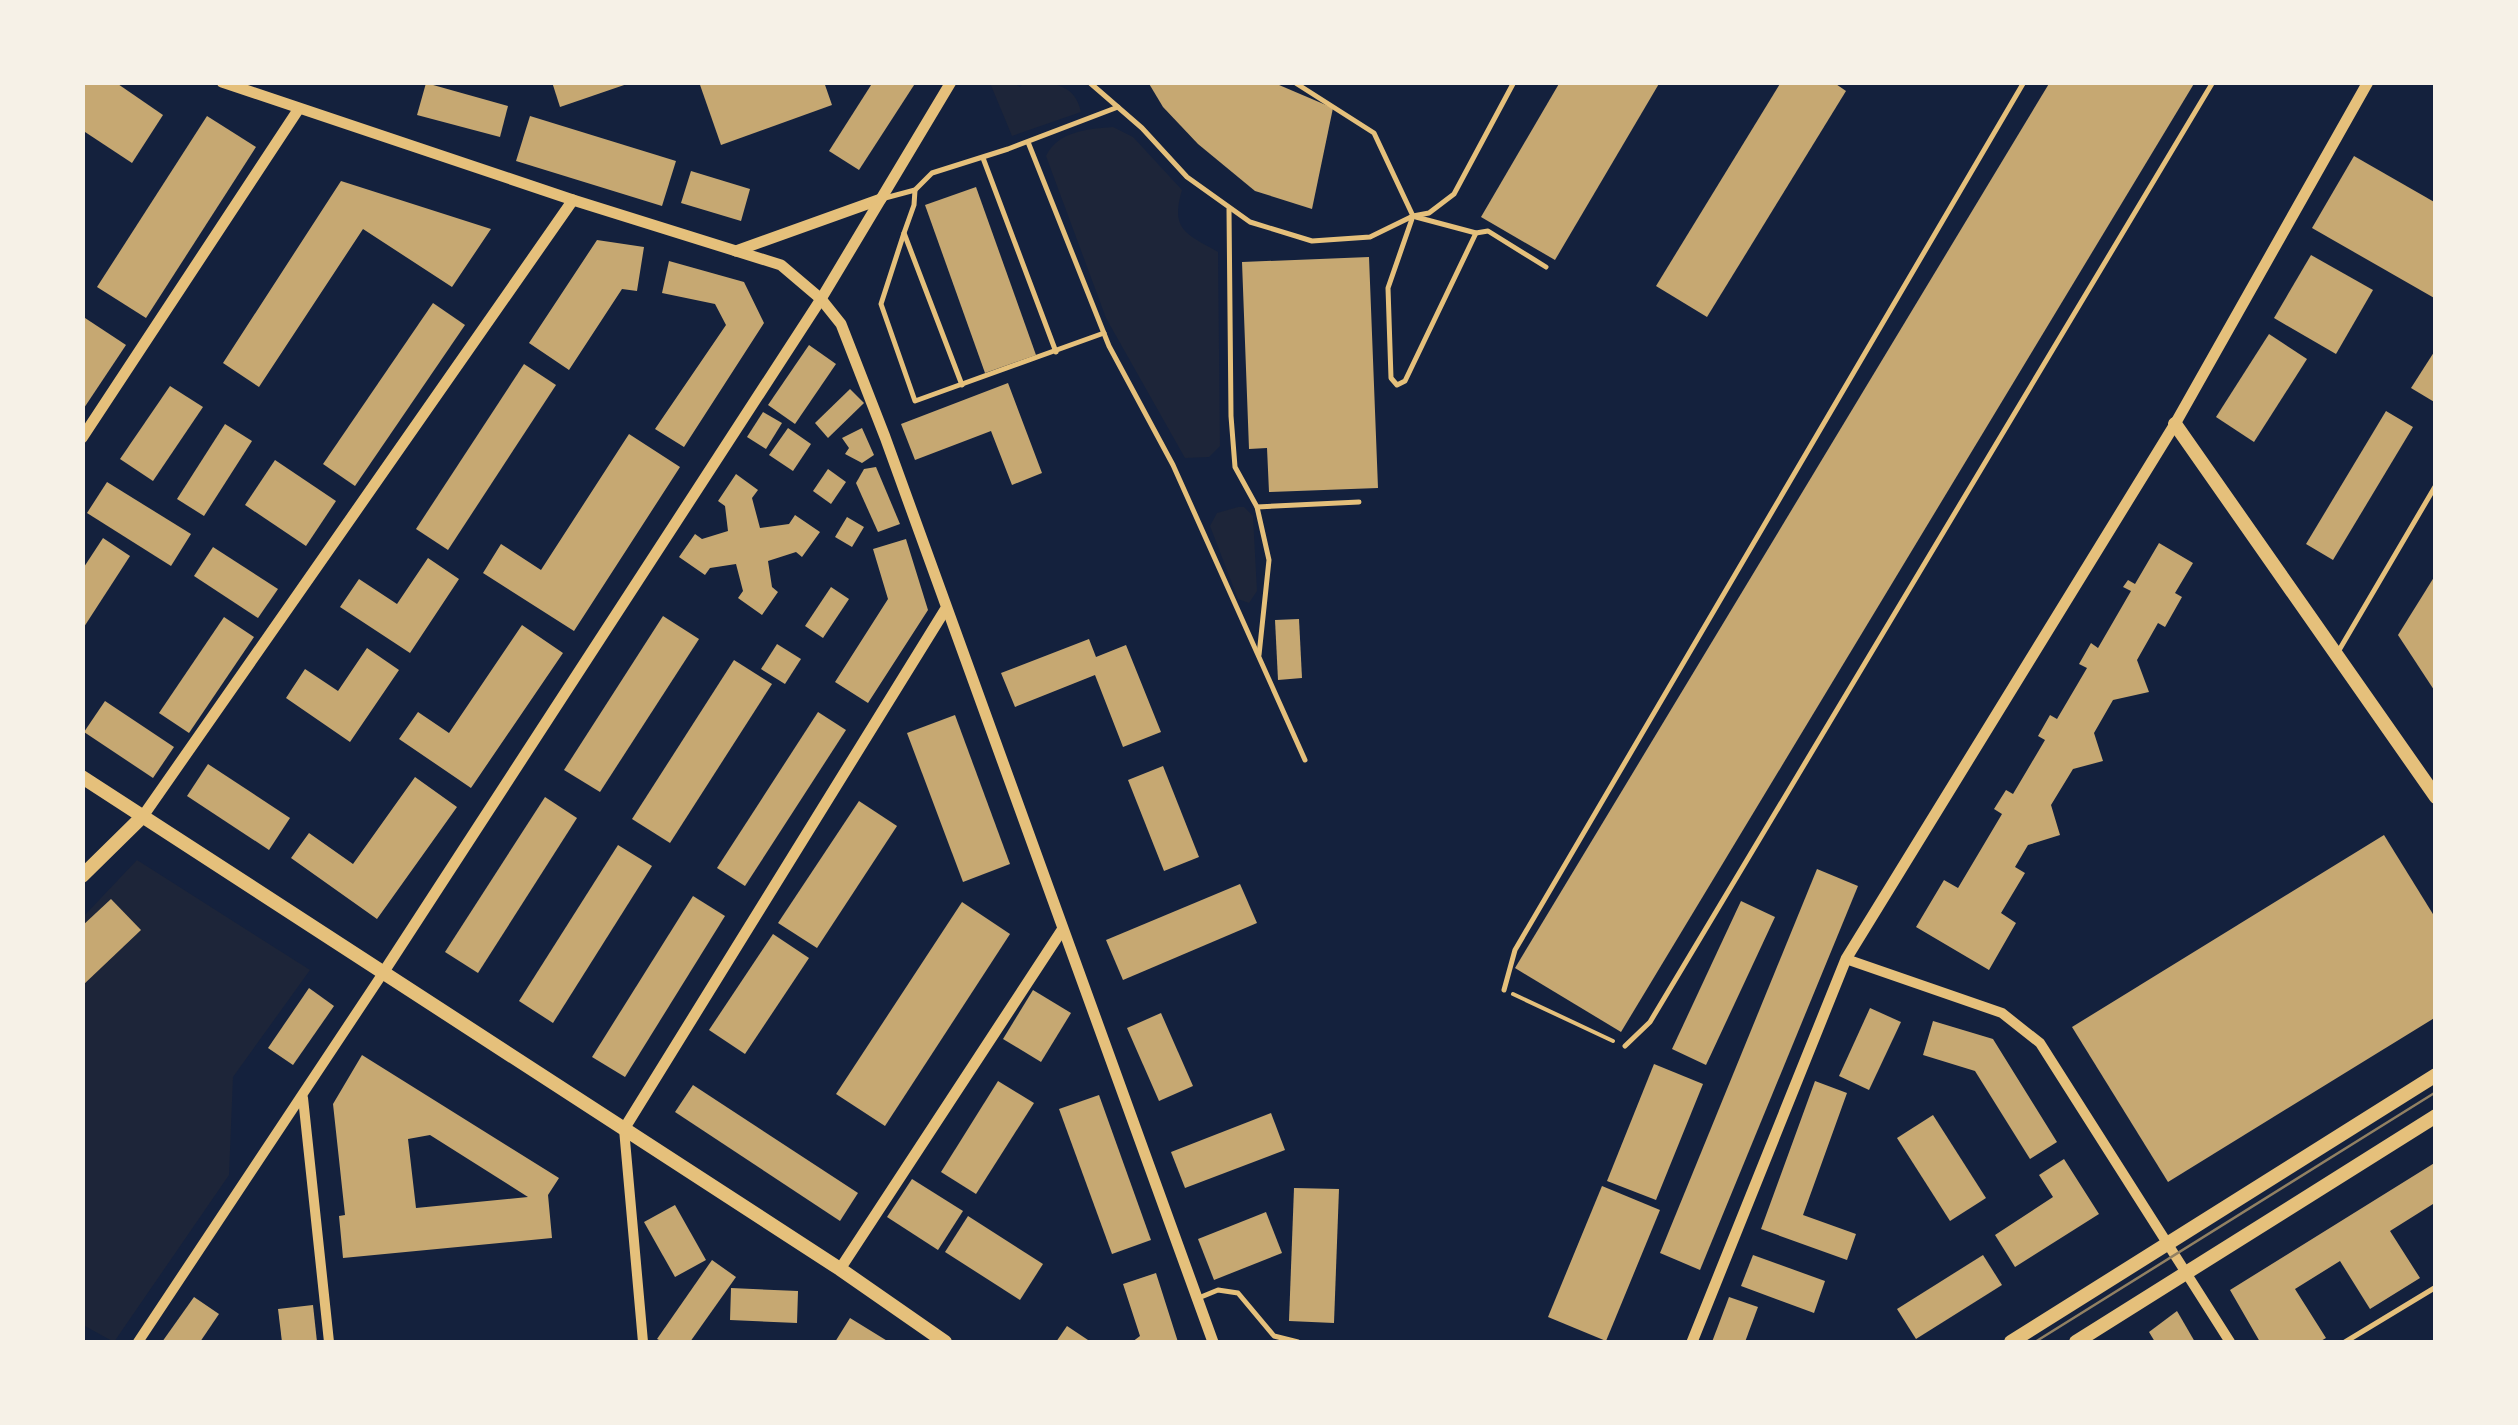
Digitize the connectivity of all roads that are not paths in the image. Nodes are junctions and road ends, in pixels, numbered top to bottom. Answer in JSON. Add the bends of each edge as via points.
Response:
{"nodes":[{"id":1,"x":222,"y":82,"type":"edge"},
{"id":2,"x":951,"y":82,"type":"edge"},
{"id":3,"x":1089,"y":82,"type":"edge"},
{"id":4,"x":1294,"y":82,"type":"edge"},
{"id":5,"x":1514,"y":82,"type":"edge"},
{"id":6,"x":2024,"y":82,"type":"edge"},
{"id":7,"x":2213,"y":82,"type":"edge"},
{"id":8,"x":2368,"y":82,"type":"edge"},
{"id":9,"x":1118,"y":107,"type":"junction"},
{"id":10,"x":298,"y":110,"type":"junction"},
{"id":11,"x":1028,"y":142,"type":"junction"},
{"id":12,"x":982,"y":158,"type":"junction"},
{"id":13,"x":914,"y":190,"type":"junction"},
{"id":14,"x":573,"y":200,"type":"junction"},
{"id":15,"x":880,"y":200,"type":"junction"},
{"id":16,"x":1228,"y":206,"type":"junction"},
{"id":17,"x":1413,"y":216,"type":"junction"},
{"id":18,"x":904,"y":232,"type":"junction"},
{"id":19,"x":1476,"y":233,"type":"junction"},
{"id":20,"x":736,"y":251,"type":"junction"},
{"id":21,"x":1546,"y":267,"type":"dead end"},
{"id":22,"x":821,"y":300,"type":"junction"},
{"id":23,"x":1104,"y":333,"type":"junction"},
{"id":24,"x":1056,"y":352,"type":"junction"},
{"id":25,"x":962,"y":385,"type":"junction"},
{"id":26,"x":2175,"y":424,"type":"junction"},
{"id":27,"x":82,"y":438,"type":"edge"},
{"id":28,"x":2436,"y":485,"type":"edge"},
{"id":29,"x":1358,"y":502,"type":"dead end"},
{"id":30,"x":1257,"y":507,"type":"junction"},
{"id":31,"x":945,"y":610,"type":"junction"},
{"id":32,"x":2336,"y":654,"type":"junction"},
{"id":33,"x":1259,"y":658,"type":"junction"},
{"id":34,"x":1305,"y":760,"type":"dead end"},
{"id":35,"x":82,"y":778,"type":"edge"},
{"id":36,"x":2436,"y":797,"type":"edge"},
{"id":37,"x":143,"y":816,"type":"junction"},
{"id":38,"x":82,"y":876,"type":"edge"},
{"id":39,"x":1062,"y":930,"type":"junction"},
{"id":40,"x":1846,"y":959,"type":"junction"},
{"id":41,"x":383,"y":973,"type":"junction"},
{"id":42,"x":1504,"y":990,"type":"road end"},
{"id":43,"x":1625,"y":1046,"type":"road end"},
{"id":44,"x":2436,"y":1075,"type":"edge"},
{"id":45,"x":302,"y":1096,"type":"junction"},
{"id":46,"x":2436,"y":1116,"type":"edge"},
{"id":47,"x":624,"y":1129,"type":"junction"},
{"id":48,"x":2168,"y":1245,"type":"junction"},
{"id":49,"x":2183,"y":1268,"type":"junction"},
{"id":50,"x":840,"y":1269,"type":"junction"},
{"id":51,"x":2436,"y":1286,"type":"edge"},
{"id":52,"x":1198,"y":1298,"type":"junction"},
{"id":53,"x":138,"y":1342,"type":"edge"},
{"id":54,"x":328,"y":1342,"type":"edge"},
{"id":55,"x":643,"y":1342,"type":"edge"},
{"id":56,"x":945,"y":1342,"type":"edge"},
{"id":57,"x":1213,"y":1342,"type":"edge"},
{"id":58,"x":1298,"y":1342,"type":"edge"},
{"id":59,"x":1692,"y":1342,"type":"edge"},
{"id":60,"x":2011,"y":1342,"type":"edge"},
{"id":61,"x":2076,"y":1342,"type":"edge"},
{"id":62,"x":2230,"y":1342,"type":"edge"},
{"id":63,"x":2345,"y":1342,"type":"edge"}],
"edges":[{"from":1,"to":10,"type":"street"},
{"from":2,"to":15,"type":"street"},
{"from":3,"to":9,"type":"lane"},
{"from":4,"to":17,"type":"lane","via":[[1374,133]]},
{"from":5,"to":17,"type":"lane","via":[[1454,194]]},
{"from":6,"to":42,"type":"lane","via":[[1515,950]]},
{"from":7,"to":43,"type":"lane","via":[[1650,1022]]},
{"from":8,"to":26,"type":"street"},
{"from":9,"to":11,"type":"lane"},
{"from":9,"to":16,"type":"lane","via":[[1187,177]]},
{"from":10,"to":14,"type":"street"},
{"from":10,"to":27,"type":"street"},
{"from":11,"to":12,"type":"lane"},
{"from":11,"to":23,"type":"lane"},
{"from":12,"to":13,"type":"lane","via":[[932,173]]},
{"from":12,"to":24,"type":"lane"},
{"from":13,"to":15,"type":"lane"},
{"from":13,"to":18,"type":"lane"},
{"from":14,"to":20,"type":"street"},
{"from":14,"to":37,"type":"street"},
{"from":15,"to":20,"type":"street"},
{"from":15,"to":22,"type":"street"},
{"from":16,"to":17,"type":"lane","via":[[1250,222],[1312,241],[1370,237]]},
{"from":16,"to":30,"type":"lane","via":[[1235,466]]},
{"from":17,"to":19,"type":"lane"},
{"from":17,"to":19,"type":"lane","via":[[1388,288],[1397,385],[1405,381]]},
{"from":18,"to":25,"type":"lane"},
{"from":18,"to":25,"type":"lane","via":[[881,304],[915,401]]},
{"from":19,"to":21,"type":"lane","via":[[1488,231]]},
{"from":20,"to":22,"type":"street","via":[[780,265]]},
{"from":22,"to":31,"type":"street","via":[[847,340]]},
{"from":22,"to":41,"type":"street"},
{"from":23,"to":24,"type":"lane"},
{"from":23,"to":33,"type":"lane","via":[[1173,464]]},
{"from":24,"to":25,"type":"lane"},
{"from":26,"to":32,"type":"main road"},
{"from":26,"to":40,"type":"street"},
{"from":28,"to":32,"type":"lane"},
{"from":29,"to":30,"type":"lane"},
{"from":30,"to":33,"type":"lane","via":[[1269,560]]},
{"from":31,"to":39,"type":"street"},
{"from":31,"to":47,"type":"street"},
{"from":32,"to":36,"type":"main road"},
{"from":33,"to":34,"type":"lane"},
{"from":35,"to":37,"type":"main road"},
{"from":37,"to":38,"type":"main road"},
{"from":37,"to":41,"type":"main road"},
{"from":39,"to":50,"type":"street"},
{"from":39,"to":52,"type":"street"},
{"from":40,"to":48,"type":"street","via":[[2002,1013],[2040,1043]]},
{"from":40,"to":59,"type":"street"},
{"from":41,"to":45,"type":"street"},
{"from":41,"to":47,"type":"main road"},
{"from":44,"to":48,"type":"main road"},
{"from":45,"to":53,"type":"street"},
{"from":45,"to":54,"type":"street"},
{"from":46,"to":49,"type":"main road"},
{"from":47,"to":50,"type":"main road"},
{"from":47,"to":55,"type":"street"},
{"from":48,"to":49,"type":"street"},
{"from":48,"to":60,"type":"main road"},
{"from":49,"to":61,"type":"main road"},
{"from":49,"to":62,"type":"street"},
{"from":50,"to":56,"type":"main road"},
{"from":51,"to":63,"type":"lane"},
{"from":52,"to":57,"type":"street"},
{"from":52,"to":58,"type":"lane","via":[[1218,1290],[1238,1293],[1274,1336]]}]}
